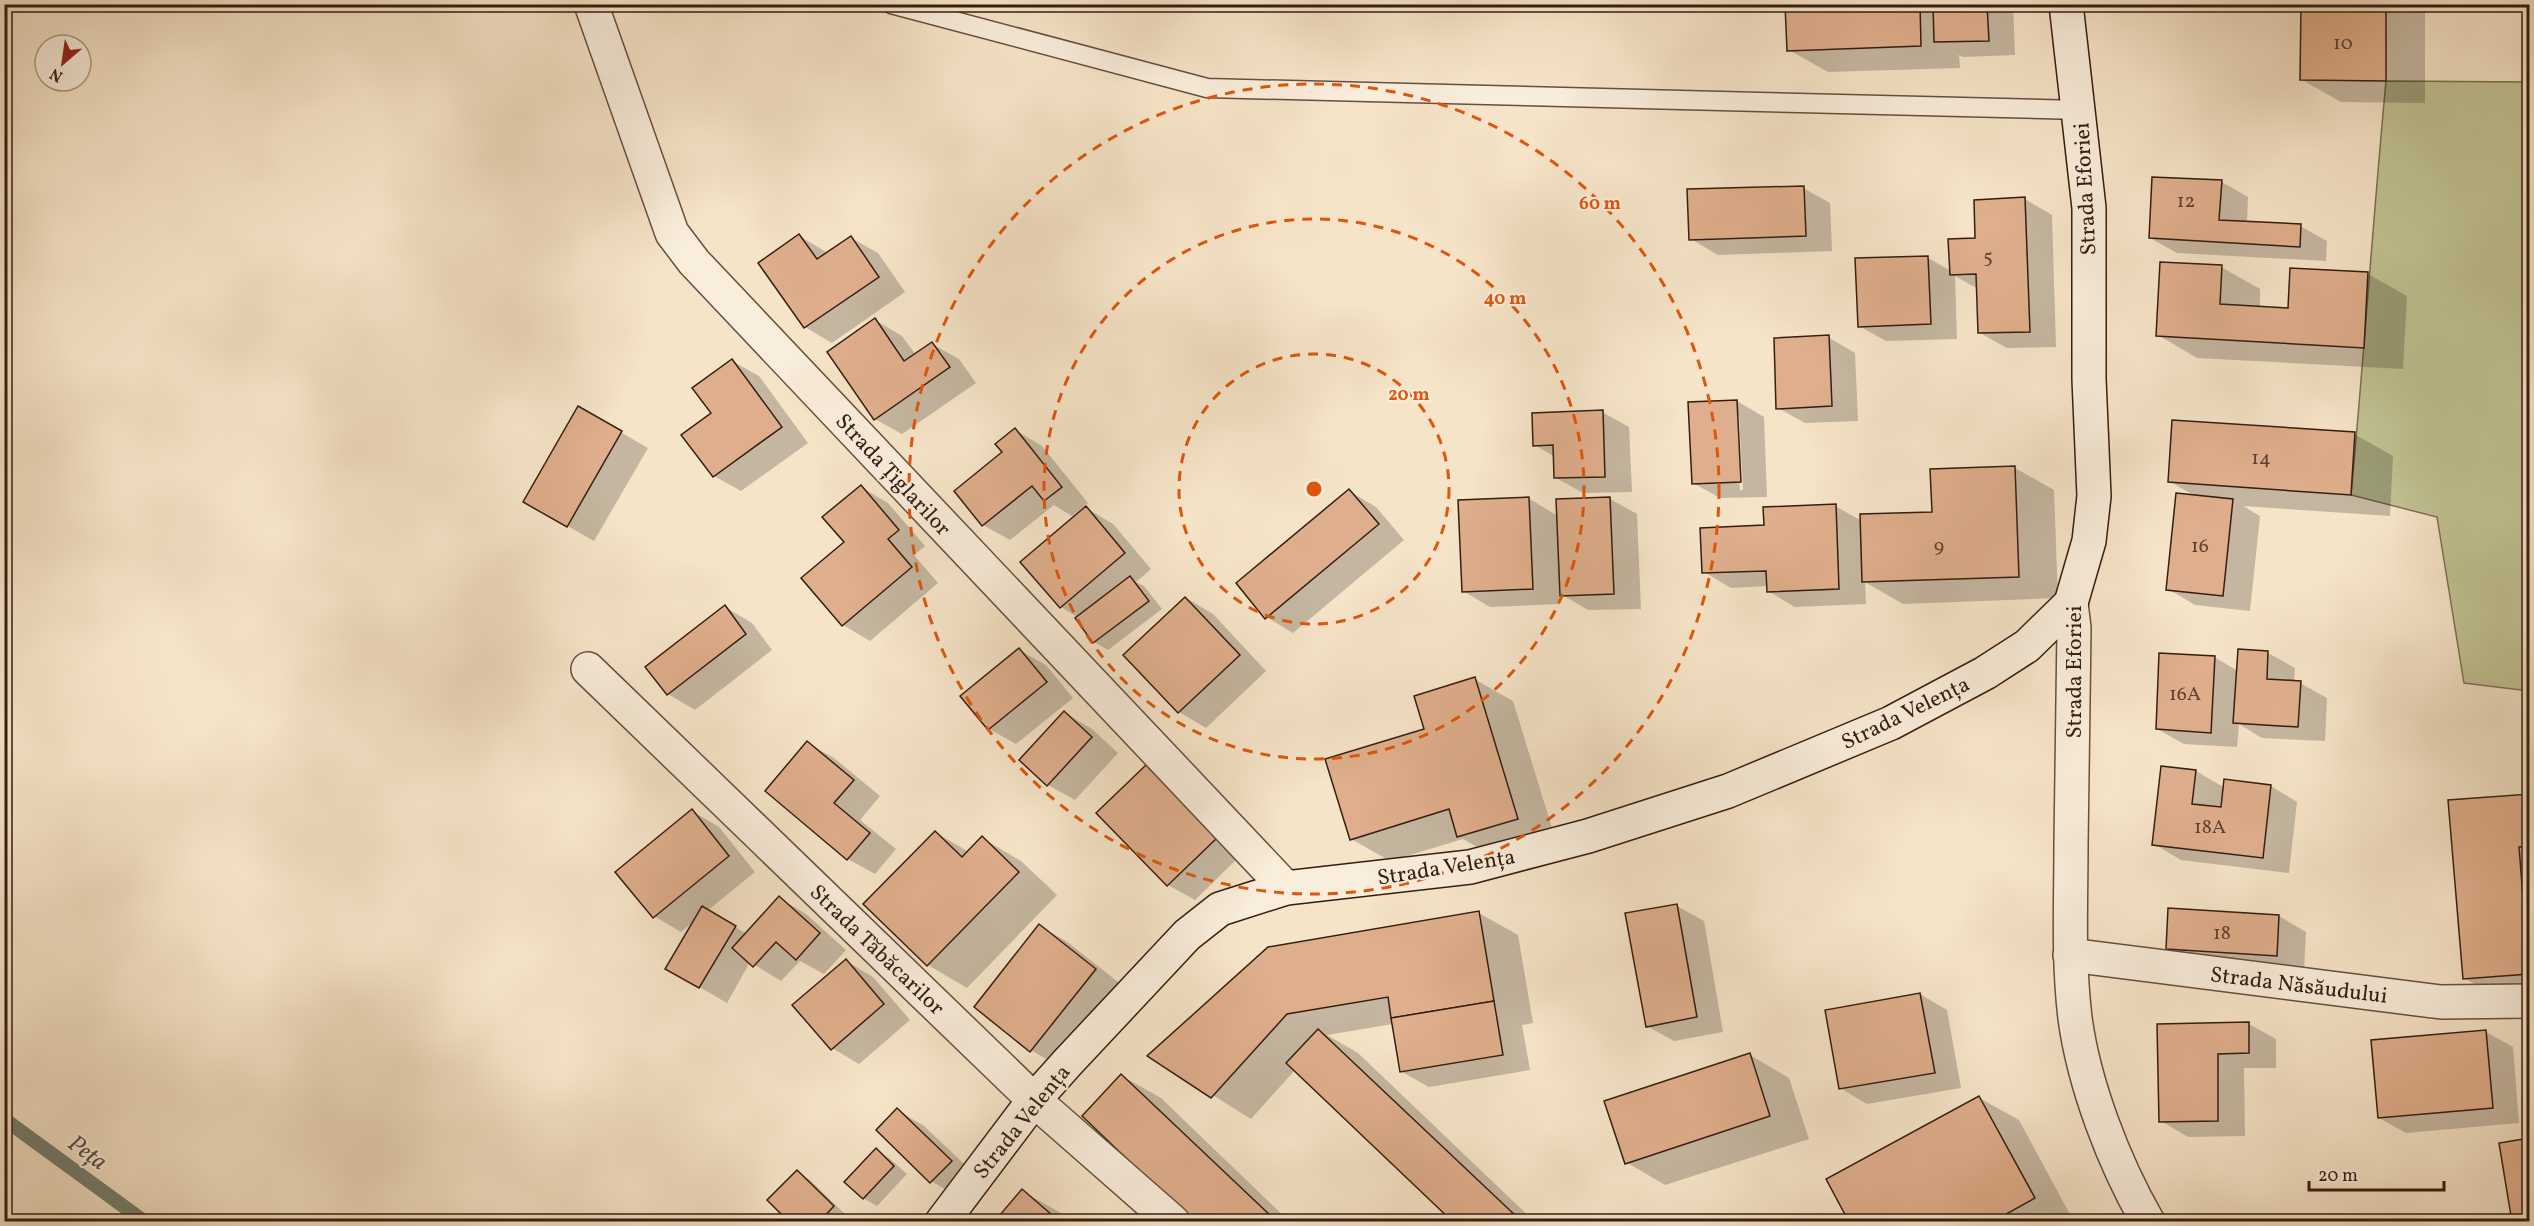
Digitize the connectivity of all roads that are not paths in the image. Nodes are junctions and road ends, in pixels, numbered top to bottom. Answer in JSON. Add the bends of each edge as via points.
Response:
{"nodes":[{"id":1,"x":591,"y":4,"type":"edge"},
{"id":2,"x":891,"y":4,"type":"edge"},
{"id":3,"x":2066,"y":4,"type":"edge"},
{"id":4,"x":2080,"y":110,"type":"junction"},
{"id":5,"x":2071,"y":603,"type":"junction"},
{"id":6,"x":588,"y":669,"type":"dead end"},
{"id":7,"x":1286,"y":888,"type":"junction"},
{"id":8,"x":2070,"y":955,"type":"junction"},
{"id":9,"x":2529,"y":1001,"type":"edge"},
{"id":10,"x":1034,"y":1100,"type":"junction"},
{"id":11,"x":942,"y":1221,"type":"edge"},
{"id":12,"x":1173,"y":1221,"type":"edge"},
{"id":13,"x":2148,"y":1221,"type":"edge"}],
"edges":[{"from":1,"to":7,"type":"street","name":"Strada Țiglarilor","via":[[672,233],[694,262]]},
{"from":2,"to":4,"type":"lane","via":[[1207,88]]},
{"from":3,"to":4,"type":"street","name":"Strada Eforiei"},
{"from":4,"to":5,"type":"street","name":"Strada Eforiei","via":[[2089,208],[2094,496],[2090,541]]},
{"from":5,"to":7,"type":"street","name":"Strada Velența","via":[[2028,646],[1953,690],[1891,723],[1728,791],[1588,836],[1470,867]]},
{"from":5,"to":8,"type":"street","name":"Strada Eforiei","via":[[2074,628]]},
{"from":6,"to":10,"type":"street","name":"Strada Tăbăcarilor"},
{"from":7,"to":10,"type":"street","name":"Strada Velența","via":[[1220,909],[1187,934]]},
{"from":8,"to":9,"type":"street","name":"Strada Năsăudului","via":[[2441,1002]]},
{"from":8,"to":13,"type":"street","name":"Strada Eforiei","via":[[2076,1019],[2093,1093],[2112,1147]]},
{"from":10,"to":11,"type":"street","name":"Strada Velența"},
{"from":10,"to":12,"type":"street","name":"Strada Tăbăcarilor"}]}
